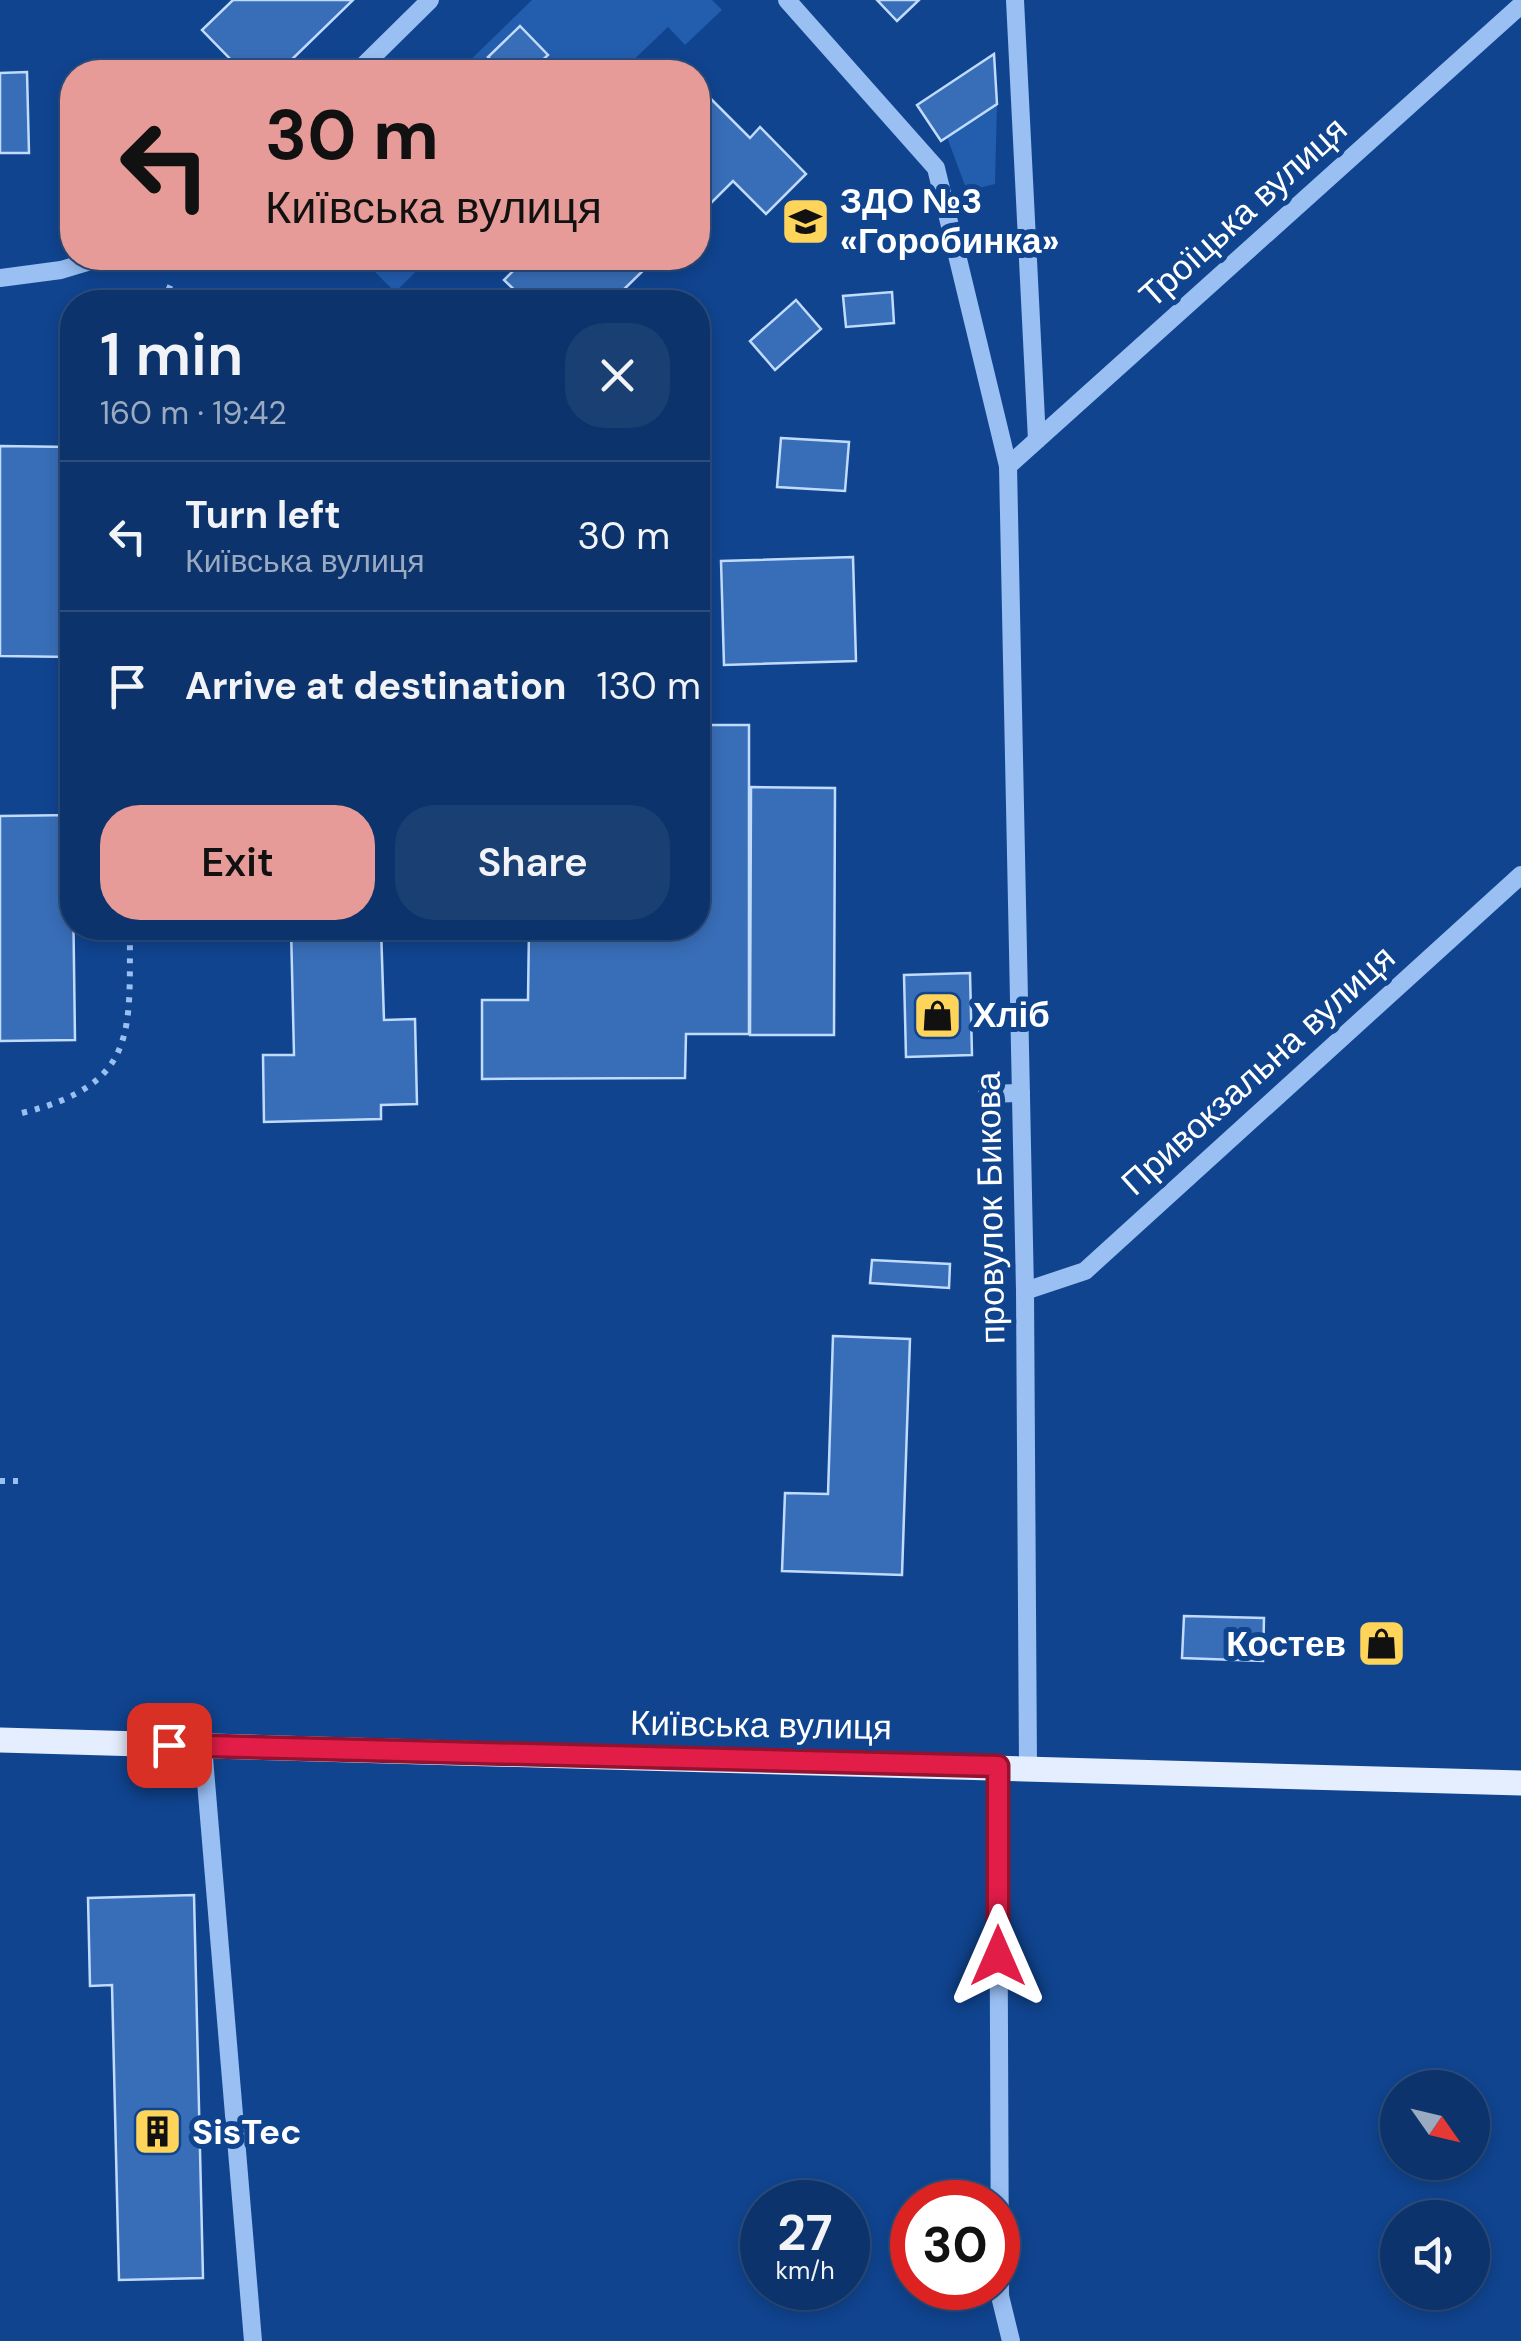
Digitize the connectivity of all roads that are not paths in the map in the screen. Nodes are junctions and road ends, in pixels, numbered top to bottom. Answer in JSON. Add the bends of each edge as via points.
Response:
{"nodes":[{"id":1,"x":430,"y":0,"type":"edge"},
{"id":2,"x":787,"y":0,"type":"edge"},
{"id":3,"x":1016,"y":0,"type":"edge"},
{"id":4,"x":1521,"y":6,"type":"edge"},
{"id":5,"x":369,"y":60,"type":"edge"},
{"id":6,"x":61,"y":270,"type":"edge"},
{"id":7,"x":0,"y":278,"type":"edge"},
{"id":8,"x":1037,"y":440,"type":"junction"},
{"id":9,"x":1008,"y":466,"type":"junction"},
{"id":10,"x":1521,"y":875,"type":"edge"},
{"id":11,"x":1021,"y":1093,"type":"junction"},
{"id":12,"x":986,"y":1094,"type":"dead end"},
{"id":13,"x":1025,"y":1290,"type":"junction"},
{"id":14,"x":0,"y":1740,"type":"edge"},
{"id":15,"x":203,"y":1746,"type":"junction"},
{"id":16,"x":998,"y":1766,"type":"junction"},
{"id":17,"x":1028,"y":1768,"type":"junction"},
{"id":18,"x":1521,"y":1783,"type":"edge"},
{"id":19,"x":254,"y":2341,"type":"edge"},
{"id":20,"x":1011,"y":2341,"type":"edge"}],
"edges":[{"from":1,"to":5,"type":"street"},
{"from":2,"to":9,"type":"street","name":"провулок Бикова","via":[[936,168]]},
{"from":3,"to":8,"type":"street"},
{"from":4,"to":8,"type":"street","name":"Троїцька вулиця"},
{"from":6,"to":7,"type":"street"},
{"from":8,"to":9,"type":"street","name":"Троїцька вулиця"},
{"from":9,"to":11,"type":"street","name":"провулок Бикова"},
{"from":10,"to":13,"type":"street","name":"Привокзальна вулиця","via":[[1086,1271]]},
{"from":11,"to":12,"type":"street"},
{"from":11,"to":13,"type":"street","name":"провулок Бикова"},
{"from":13,"to":17,"type":"street","name":"провулок Бикова"},
{"from":14,"to":15,"type":"main road","name":"Київська вулиця"},
{"from":15,"to":16,"type":"main road","name":"Київська вулиця"},
{"from":15,"to":19,"type":"street"},
{"from":16,"to":17,"type":"main road","name":"Київська вулиця"},
{"from":16,"to":20,"type":"street","via":[[1000,2296]]},
{"from":17,"to":18,"type":"main road","name":"Київська вулиця"}]}
